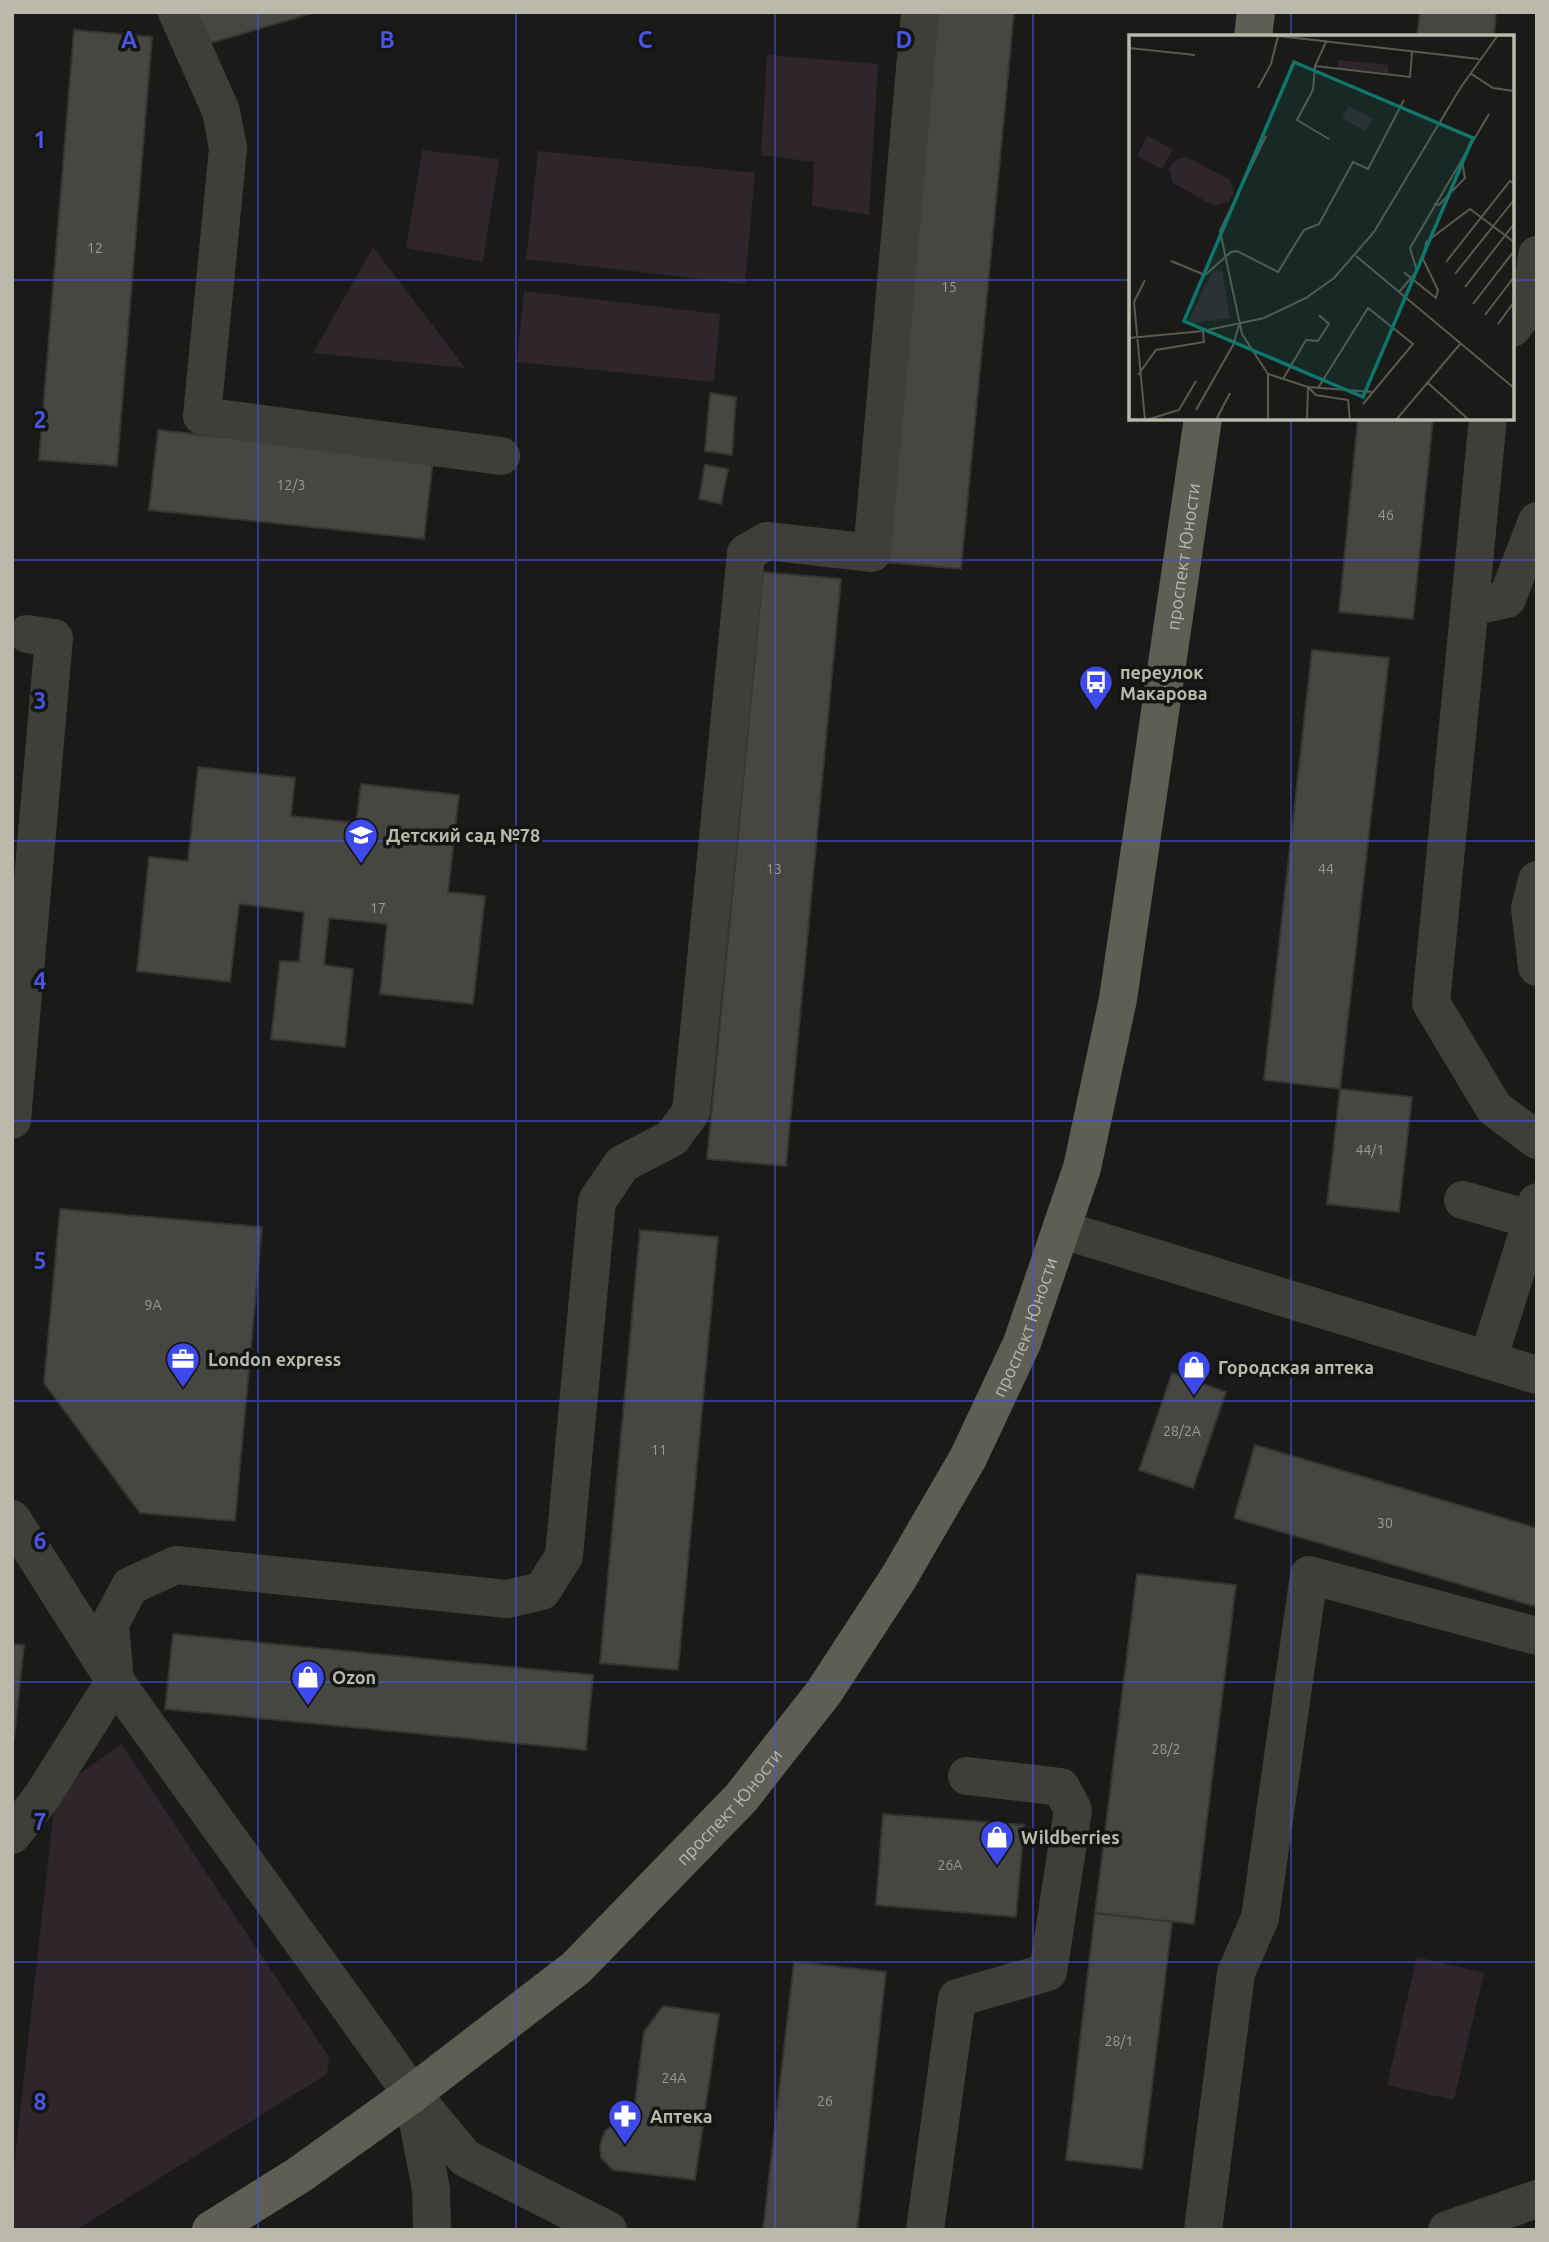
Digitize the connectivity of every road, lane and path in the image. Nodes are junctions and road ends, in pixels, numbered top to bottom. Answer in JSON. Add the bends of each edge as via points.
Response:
{"nodes":[{"id":1,"x":177,"y":12,"type":"edge"},
{"id":2,"x":920,"y":12,"type":"edge"},
{"id":3,"x":1256,"y":12,"type":"edge"},
{"id":4,"x":1253,"y":35,"type":"edge"},
{"id":5,"x":1537,"y":254,"type":"edge"},
{"id":6,"x":1514,"y":326,"type":"edge"},
{"id":7,"x":1203,"y":420,"type":"edge"},
{"id":8,"x":1488,"y":420,"type":"edge"},
{"id":9,"x":501,"y":457,"type":"dead end"},
{"id":10,"x":1537,"y":521,"type":"edge"},
{"id":11,"x":1470,"y":607,"type":"junction"},
{"id":12,"x":27,"y":634,"type":"dead end"},
{"id":13,"x":1537,"y":880,"type":"edge"},
{"id":14,"x":1537,"y":967,"type":"edge"},
{"id":15,"x":12,"y":1120,"type":"edge"},
{"id":16,"x":1537,"y":1140,"type":"edge"},
{"id":17,"x":1463,"y":1200,"type":"dead end"},
{"id":18,"x":1535,"y":1214,"type":"edge"},
{"id":19,"x":1063,"y":1230,"type":"junction"},
{"id":20,"x":1488,"y":1360,"type":"junction"},
{"id":21,"x":1537,"y":1375,"type":"edge"},
{"id":22,"x":12,"y":1518,"type":"edge"},
{"id":23,"x":1537,"y":1636,"type":"edge"},
{"id":24,"x":115,"y":1681,"type":"junction"},
{"id":25,"x":967,"y":1776,"type":"dead end"},
{"id":26,"x":12,"y":1835,"type":"edge"},
{"id":27,"x":412,"y":2094,"type":"junction"},
{"id":28,"x":1537,"y":2199,"type":"edge"},
{"id":29,"x":212,"y":2230,"type":"edge"},
{"id":30,"x":432,"y":2230,"type":"edge"},
{"id":31,"x":608,"y":2230,"type":"edge"},
{"id":32,"x":925,"y":2230,"type":"edge"},
{"id":33,"x":1203,"y":2230,"type":"edge"},
{"id":34,"x":1447,"y":2230,"type":"edge"}],
"edges":[{"from":1,"to":9,"type":"street","via":[[221,111],[228,148],[202,416]]},
{"from":2,"to":24,"type":"street","via":[[872,553],[767,541],[746,554],[691,1112],[672,1138],[622,1164],[597,1201],[564,1556],[542,1591],[507,1600],[176,1565],[130,1586],[110,1624]]},
{"from":3,"to":4,"type":"main road"},
{"from":5,"to":6,"type":"street","via":[[1532,303]]},
{"from":7,"to":19,"type":"main road","name":"проспект Юности","via":[[1118,999],[1082,1168]]},
{"from":8,"to":11,"type":"street"},
{"from":10,"to":11,"type":"street","via":[[1507,599]]},
{"from":11,"to":16,"type":"street","via":[[1432,1003],[1494,1108]]},
{"from":12,"to":15,"type":"street","via":[[54,638]]},
{"from":13,"to":14,"type":"street","via":[[1530,908]]},
{"from":17,"to":18,"type":"street"},
{"from":18,"to":20,"type":"street"},
{"from":19,"to":20,"type":"street"},
{"from":19,"to":27,"type":"main road","name":"проспект Юности","via":[[1022,1343],[968,1458],[899,1577],[824,1692],[741,1798],[576,1968]]},
{"from":20,"to":21,"type":"street"},
{"from":22,"to":24,"type":"street"},
{"from":23,"to":33,"type":"street","via":[[1309,1575],[1260,1918],[1236,1973]]},
{"from":24,"to":26,"type":"street","via":[[41,1798]]},
{"from":24,"to":27,"type":"street"},
{"from":25,"to":32,"type":"street","via":[[1061,1787],[1073,1810],[1048,1972],[957,1998]]},
{"from":27,"to":29,"type":"main road","name":"проспект Юности"},
{"from":27,"to":30,"type":"street","via":[[431,2189]]},
{"from":27,"to":31,"type":"street","via":[[465,2158]]},
{"from":28,"to":34,"type":"street"}]}
